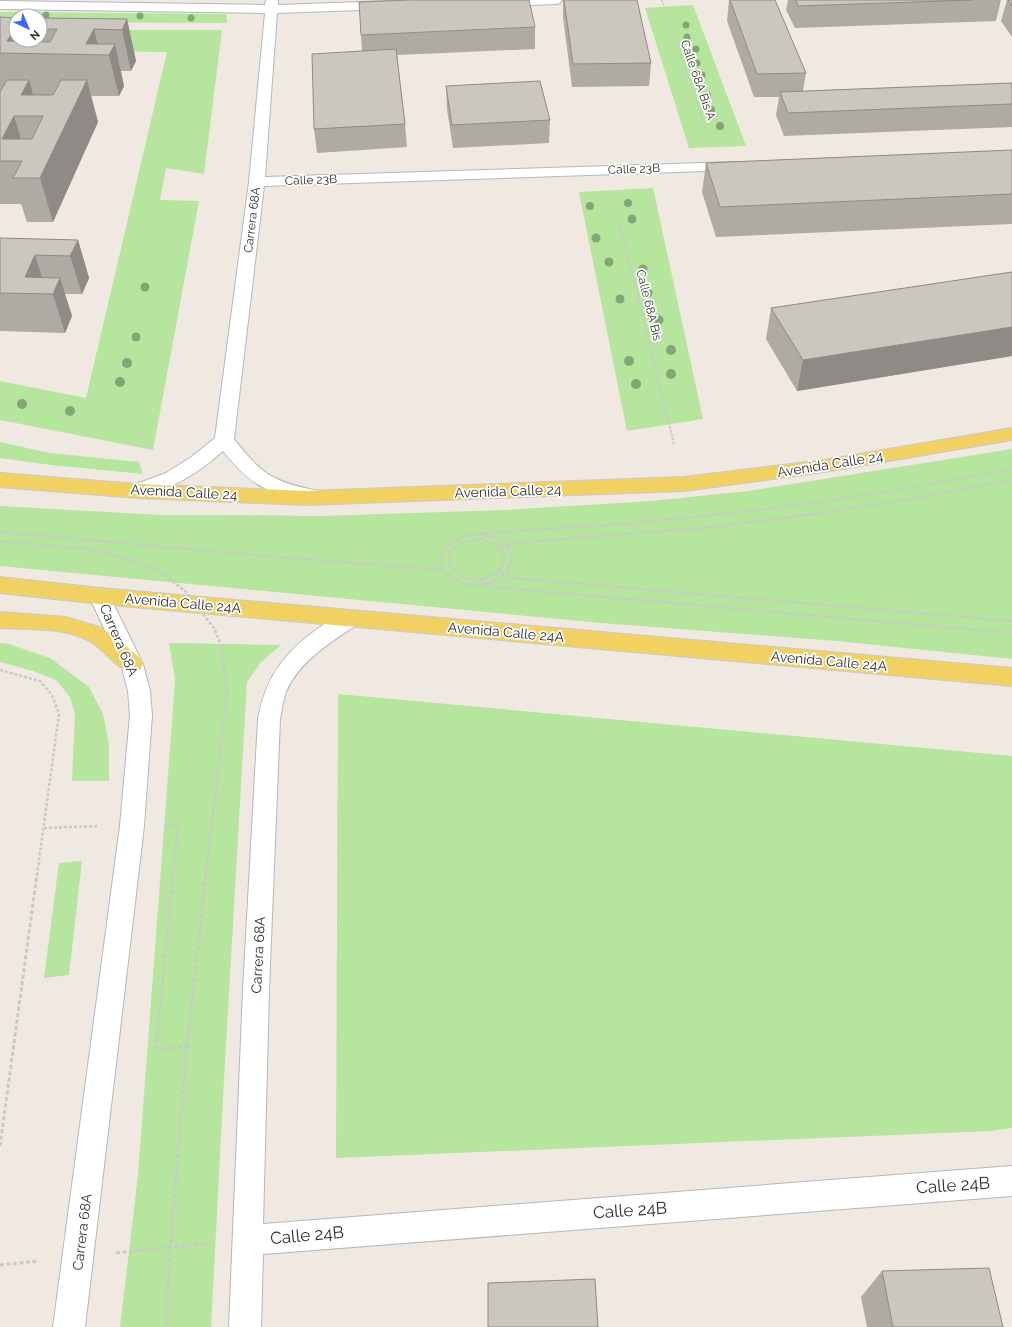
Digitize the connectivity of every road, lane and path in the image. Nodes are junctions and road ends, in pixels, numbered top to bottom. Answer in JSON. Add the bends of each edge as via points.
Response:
{"nodes":[{"id":1,"x":556,"y":0,"type":"edge"},
{"id":2,"x":662,"y":0,"type":"edge"},
{"id":3,"x":485,"y":2,"type":"edge"},
{"id":4,"x":272,"y":4,"type":"edge"},
{"id":5,"x":0,"y":5,"type":"edge"},
{"id":6,"x":398,"y":5,"type":"edge"},
{"id":7,"x":750,"y":165,"type":"edge"},
{"id":8,"x":718,"y":166,"type":"junction"},
{"id":9,"x":607,"y":170,"type":"junction"},
{"id":10,"x":257,"y":182,"type":"junction"},
{"id":11,"x":1012,"y":434,"type":"edge"},
{"id":12,"x":224,"y":440,"type":"junction"},
{"id":13,"x":674,"y":444,"type":"dead end"},
{"id":14,"x":1012,"y":469,"type":"edge"},
{"id":15,"x":0,"y":475,"type":"edge"},
{"id":16,"x":0,"y":480,"type":"edge"},
{"id":17,"x":1012,"y":480,"type":"edge"},
{"id":18,"x":40,"y":483,"type":"junction"},
{"id":19,"x":138,"y":491,"type":"junction"},
{"id":20,"x":314,"y":497,"type":"junction"},
{"id":21,"x":0,"y":532,"type":"edge"},
{"id":22,"x":482,"y":534,"type":"junction"},
{"id":23,"x":0,"y":541,"type":"edge"},
{"id":24,"x":507,"y":545,"type":"junction"},
{"id":25,"x":501,"y":548,"type":"junction"},
{"id":26,"x":443,"y":570,"type":"junction"},
{"id":27,"x":498,"y":572,"type":"junction"},
{"id":28,"x":505,"y":574,"type":"junction"},
{"id":29,"x":483,"y":579,"type":"junction"},
{"id":30,"x":487,"y":584,"type":"junction"},
{"id":31,"x":0,"y":585,"type":"edge"},
{"id":32,"x":58,"y":592,"type":"junction"},
{"id":33,"x":0,"y":594,"type":"edge"},
{"id":34,"x":100,"y":596,"type":"junction"},
{"id":35,"x":350,"y":618,"type":"junction"},
{"id":36,"x":0,"y":620,"type":"edge"},
{"id":37,"x":1012,"y":621,"type":"edge"},
{"id":38,"x":1012,"y":633,"type":"edge"},
{"id":39,"x":132,"y":664,"type":"junction"},
{"id":40,"x":0,"y":670,"type":"edge"},
{"id":41,"x":1012,"y":677,"type":"edge"},
{"id":42,"x":178,"y":824,"type":"dead end"},
{"id":43,"x":187,"y":1047,"type":"junction"},
{"id":44,"x":0,"y":1146,"type":"edge"},
{"id":45,"x":1012,"y":1181,"type":"edge"},
{"id":46,"x":249,"y":1240,"type":"junction"},
{"id":47,"x":170,"y":1247,"type":"junction"},
{"id":48,"x":79,"y":1257,"type":"junction"},
{"id":49,"x":0,"y":1265,"type":"edge"},
{"id":50,"x":69,"y":1327,"type":"edge"},
{"id":51,"x":166,"y":1327,"type":"edge"},
{"id":52,"x":245,"y":1327,"type":"edge"}],
"edges":[{"from":1,"to":3,"type":"street"},
{"from":2,"to":8,"type":"path","name":"Calle 68A Bis A"},
{"from":4,"to":5,"type":"street"},
{"from":4,"to":6,"type":"street"},
{"from":4,"to":10,"type":"street","name":"Carrera 68A"},
{"from":7,"to":8,"type":"street","name":"Calle 23B"},
{"from":8,"to":9,"type":"street","name":"Calle 23B"},
{"from":9,"to":10,"type":"street","name":"Calle 23B"},
{"from":9,"to":13,"type":"path","name":"Calle 68A Bis"},
{"from":10,"to":12,"type":"street","name":"Carrera 68A"},
{"from":11,"to":20,"type":"main road","name":"Avenida Calle 24","via":[[824,466],[684,484]]},
{"from":12,"to":19,"type":"street","via":[[197,463],[172,478]]},
{"from":12,"to":20,"type":"street","via":[[238,458],[276,487]]},
{"from":14,"to":22,"type":"path","via":[[884,493],[773,509],[623,524]]},
{"from":15,"to":18,"type":"main road"},
{"from":16,"to":18,"type":"main road","name":"Avenida Calle 24"},
{"from":17,"to":24,"type":"path","via":[[863,508],[731,525],[513,542]]},
{"from":18,"to":19,"type":"main road","name":"Avenida Calle 24"},
{"from":19,"to":20,"type":"main road","name":"Avenida Calle 24"},
{"from":21,"to":26,"type":"path"},
{"from":22,"to":24,"type":"path","via":[[494,536]]},
{"from":22,"to":26,"type":"path","via":[[459,537],[448,544],[441,554]]},
{"from":23,"to":43,"type":"path","bridge":true,"via":[[98,551],[129,558],[155,568],[194,598],[219,637],[227,692]]},
{"from":24,"to":25,"type":"path"},
{"from":24,"to":28,"type":"path","via":[[512,557],[511,566]]},
{"from":25,"to":27,"type":"path","via":[[505,560]]},
{"from":25,"to":29,"type":"path","via":[[488,541],[476,539],[463,542],[452,551],[449,563],[453,569],[465,578]]},
{"from":26,"to":30,"type":"path","via":[[458,582],[469,585]]},
{"from":27,"to":28,"type":"path"},
{"from":27,"to":29,"type":"path"},
{"from":28,"to":30,"type":"path"},
{"from":28,"to":37,"type":"path","via":[[513,578]]},
{"from":29,"to":30,"type":"path"},
{"from":30,"to":38,"type":"path","via":[[492,587]]},
{"from":31,"to":32,"type":"main road","name":"Avenida Calle 24A"},
{"from":32,"to":33,"type":"main road"},
{"from":32,"to":34,"type":"main road","name":"Avenida Calle 24A"},
{"from":34,"to":35,"type":"main road","name":"Avenida Calle 24A"},
{"from":34,"to":39,"type":"street","name":"Carrera 68A"},
{"from":35,"to":41,"type":"main road","name":"Avenida Calle 24A"},
{"from":35,"to":46,"type":"street","name":"Carrera 68A","via":[[312,644],[293,661],[276,689],[269,719],[256,990]]},
{"from":36,"to":39,"type":"main road","via":[[60,625],[83,630],[101,638]]},
{"from":39,"to":48,"type":"street","name":"Carrera 68A","via":[[141,715],[132,826]]},
{"from":40,"to":44,"type":"path","via":[[40,680],[52,695],[59,714]]},
{"from":42,"to":43,"type":"path","via":[[156,1050]]},
{"from":43,"to":47,"type":"path"},
{"from":45,"to":46,"type":"street","name":"Calle 24B"},
{"from":46,"to":47,"type":"path"},
{"from":46,"to":52,"type":"street","name":"Carrera 68A"},
{"from":47,"to":48,"type":"path"},
{"from":47,"to":51,"type":"path"},
{"from":48,"to":49,"type":"path"},
{"from":48,"to":50,"type":"street","name":"Carrera 68A"}]}
